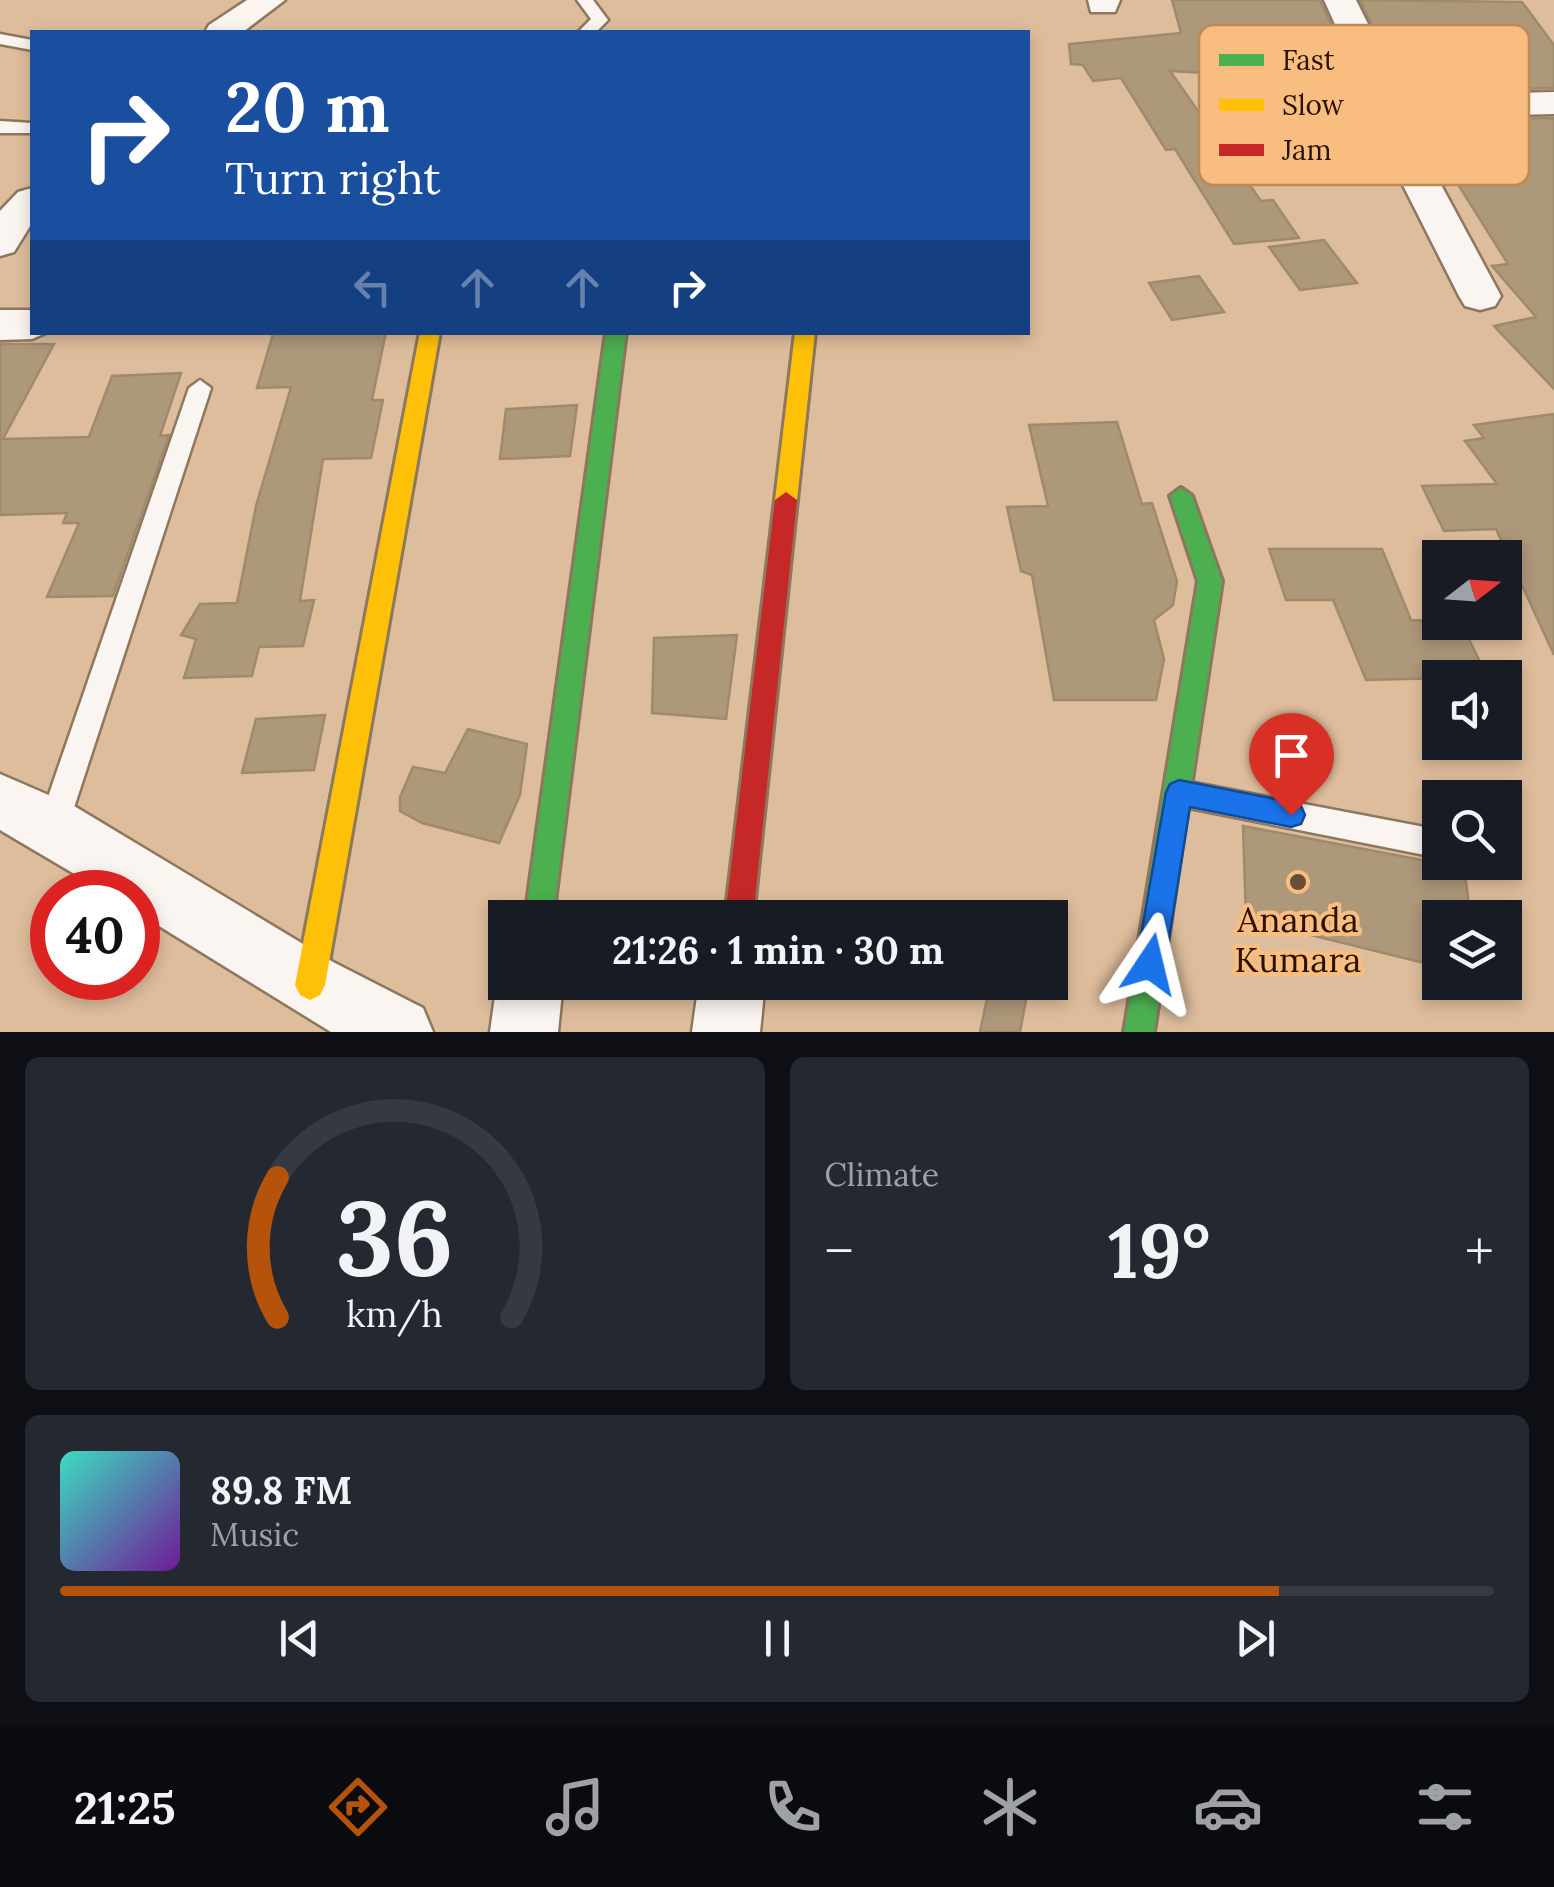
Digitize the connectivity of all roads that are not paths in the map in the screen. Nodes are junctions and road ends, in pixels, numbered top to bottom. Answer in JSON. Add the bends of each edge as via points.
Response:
{"nodes":[{"id":1,"x":268,"y":0,"type":"edge"},
{"id":2,"x":585,"y":0,"type":"edge"},
{"id":3,"x":1340,"y":0,"type":"edge"},
{"id":4,"x":1352,"y":25,"type":"edge"},
{"id":5,"x":224,"y":30,"type":"edge"},
{"id":6,"x":588,"y":30,"type":"edge"},
{"id":7,"x":0,"y":39,"type":"edge"},
{"id":8,"x":30,"y":45,"type":"edge"},
{"id":9,"x":1554,"y":103,"type":"edge"},
{"id":10,"x":1529,"y":104,"type":"edge"},
{"id":11,"x":0,"y":127,"type":"edge"},
{"id":12,"x":30,"y":128,"type":"edge"},
{"id":13,"x":1421,"y":185,"type":"edge"},
{"id":14,"x":1480,"y":296,"type":"dead end"},
{"id":15,"x":30,"y":324,"type":"edge"},
{"id":16,"x":0,"y":325,"type":"edge"},
{"id":17,"x":429,"y":335,"type":"edge"},
{"id":18,"x":616,"y":335,"type":"edge"},
{"id":19,"x":805,"y":335,"type":"edge"},
{"id":20,"x":200,"y":388,"type":"dead end"},
{"id":21,"x":1181,"y":496,"type":"dead end"},
{"id":22,"x":1179,"y":792,"type":"junction"},
{"id":23,"x":27,"y":813,"type":"edge"},
{"id":24,"x":1422,"y":840,"type":"edge"},
{"id":25,"x":541,"y":900,"type":"edge"},
{"id":26,"x":741,"y":900,"type":"edge"},
{"id":27,"x":310,"y":985,"type":"junction"},
{"id":28,"x":528,"y":1000,"type":"edge"},
{"id":29,"x":730,"y":1000,"type":"edge"},
{"id":30,"x":399,"y":1032,"type":"edge"},
{"id":31,"x":524,"y":1032,"type":"edge"},
{"id":32,"x":726,"y":1032,"type":"edge"},
{"id":33,"x":1139,"y":1032,"type":"edge"}],
"edges":[{"from":1,"to":5,"type":"street"},
{"from":2,"to":6,"type":"lane","via":[[600,20]]},
{"from":3,"to":4,"type":"street"},
{"from":7,"to":8,"type":"lane"},
{"from":9,"to":10,"type":"street"},
{"from":11,"to":12,"type":"lane"},
{"from":13,"to":14,"type":"street"},
{"from":15,"to":16,"type":"street"},
{"from":17,"to":27,"type":"street"},
{"from":18,"to":25,"type":"street"},
{"from":19,"to":26,"type":"street"},
{"from":20,"to":23,"type":"lane"},
{"from":21,"to":22,"type":"street","via":[[1210,581]]},
{"from":22,"to":24,"type":"lane"},
{"from":22,"to":33,"type":"street"},
{"from":23,"to":27,"type":"street"},
{"from":27,"to":30,"type":"street"},
{"from":28,"to":31,"type":"street"},
{"from":29,"to":32,"type":"street"}]}
